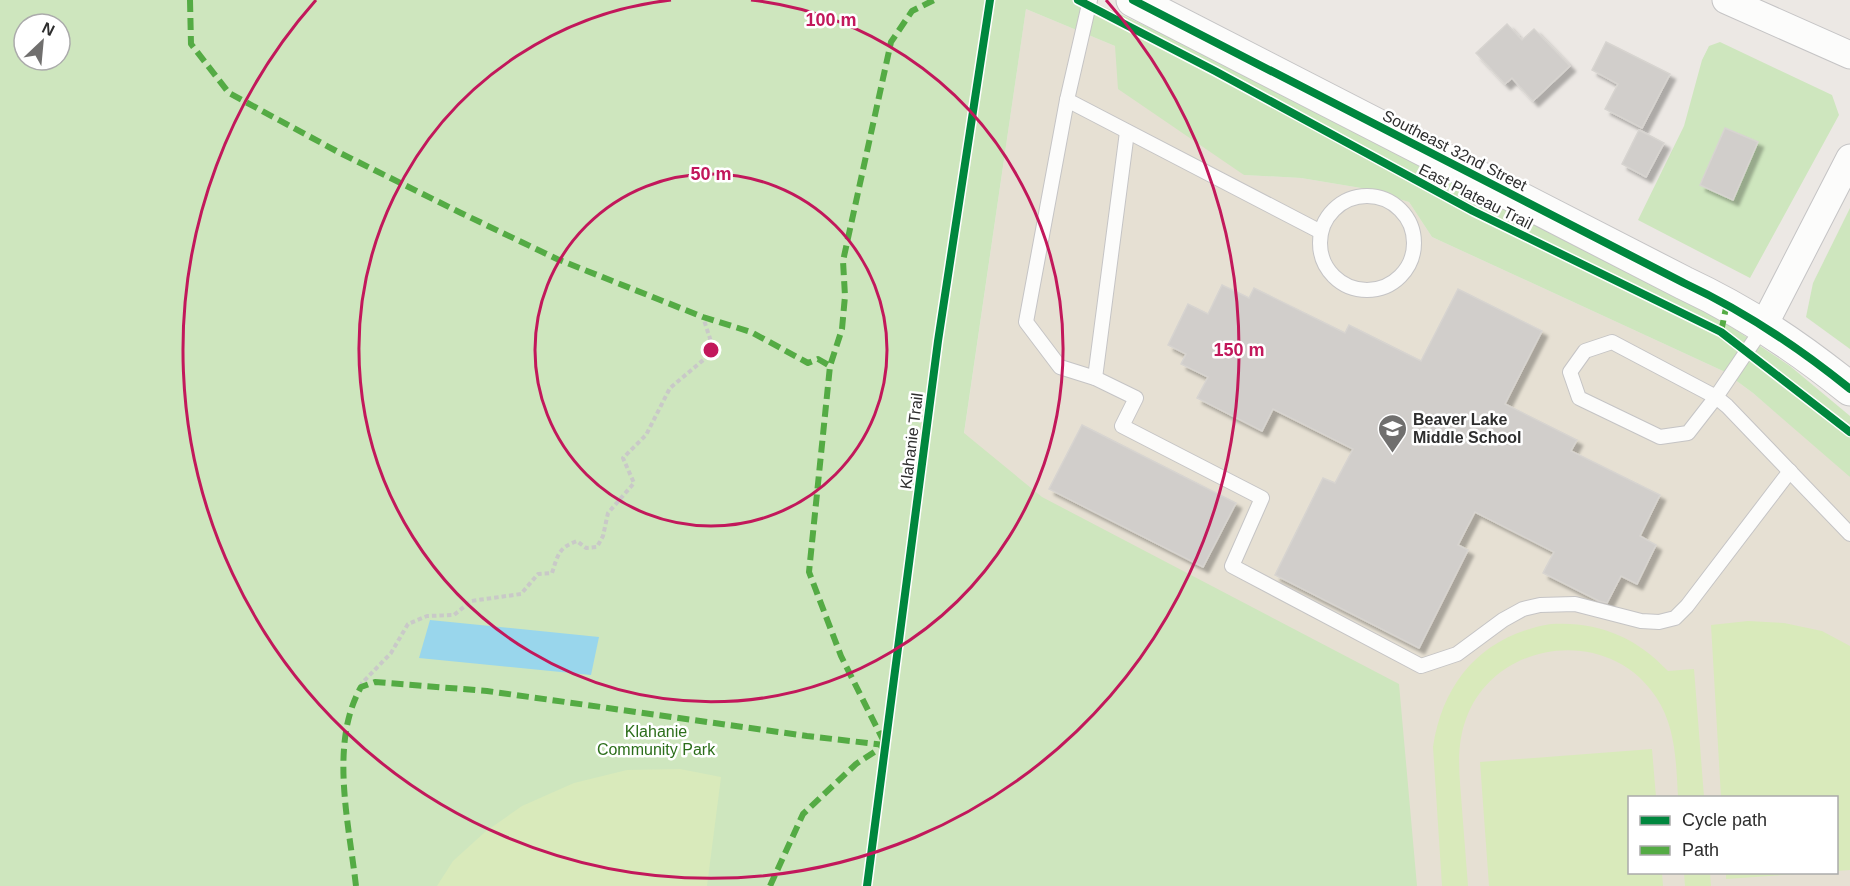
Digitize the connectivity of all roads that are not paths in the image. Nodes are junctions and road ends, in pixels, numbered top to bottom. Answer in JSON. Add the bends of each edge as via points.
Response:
{"nodes":[{"id":1,"x":1090,"y":0,"type":"edge"},
{"id":2,"x":1133,"y":0,"type":"edge"},
{"id":3,"x":1726,"y":0,"type":"edge"},
{"id":4,"x":1850,"y":55,"type":"edge"},
{"id":5,"x":1067,"y":100,"type":"junction"},
{"id":6,"x":1127,"y":132,"type":"junction"},
{"id":7,"x":1850,"y":158,"type":"edge"},
{"id":8,"x":1321,"y":232,"type":"junction"},
{"id":9,"x":1764,"y":325,"type":"junction"},
{"id":10,"x":1095,"y":378,"type":"junction"},
{"id":11,"x":1850,"y":389,"type":"edge"},
{"id":12,"x":1716,"y":398,"type":"junction"},
{"id":13,"x":1790,"y":471,"type":"junction"},
{"id":14,"x":1850,"y":534,"type":"edge"}],
"edges":[{"from":1,"to":5,"type":"lane"},
{"from":2,"to":9,"type":"street","name":"Southeast 32nd Street"},
{"from":3,"to":4,"type":"street"},
{"from":5,"to":6,"type":"lane"},
{"from":5,"to":10,"type":"lane","via":[[1026,322],[1060,367]]},
{"from":6,"to":8,"type":"lane"},
{"from":6,"to":10,"type":"lane"},
{"from":7,"to":9,"type":"street"},
{"from":8,"to":8,"type":"lane","via":[[1320,249],[1325,264],[1335,278],[1349,286],[1381,288],[1407,270],[1413,256],[1412,226],[1393,203],[1379,197],[1349,199],[1336,207]]},
{"from":9,"to":11,"type":"street","name":"Southeast 32nd Street"},
{"from":9,"to":12,"type":"lane"},
{"from":10,"to":13,"type":"lane","via":[[1136,398],[1122,426],[1262,498],[1232,566],[1421,666],[1457,654],[1503,620],[1540,605],[1575,604],[1641,621],[1675,618]]},
{"from":12,"to":12,"type":"lane","via":[[1612,342],[1585,351],[1570,372],[1579,399],[1660,437],[1688,433]]},
{"from":12,"to":13,"type":"lane"},
{"from":13,"to":14,"type":"lane"}]}
